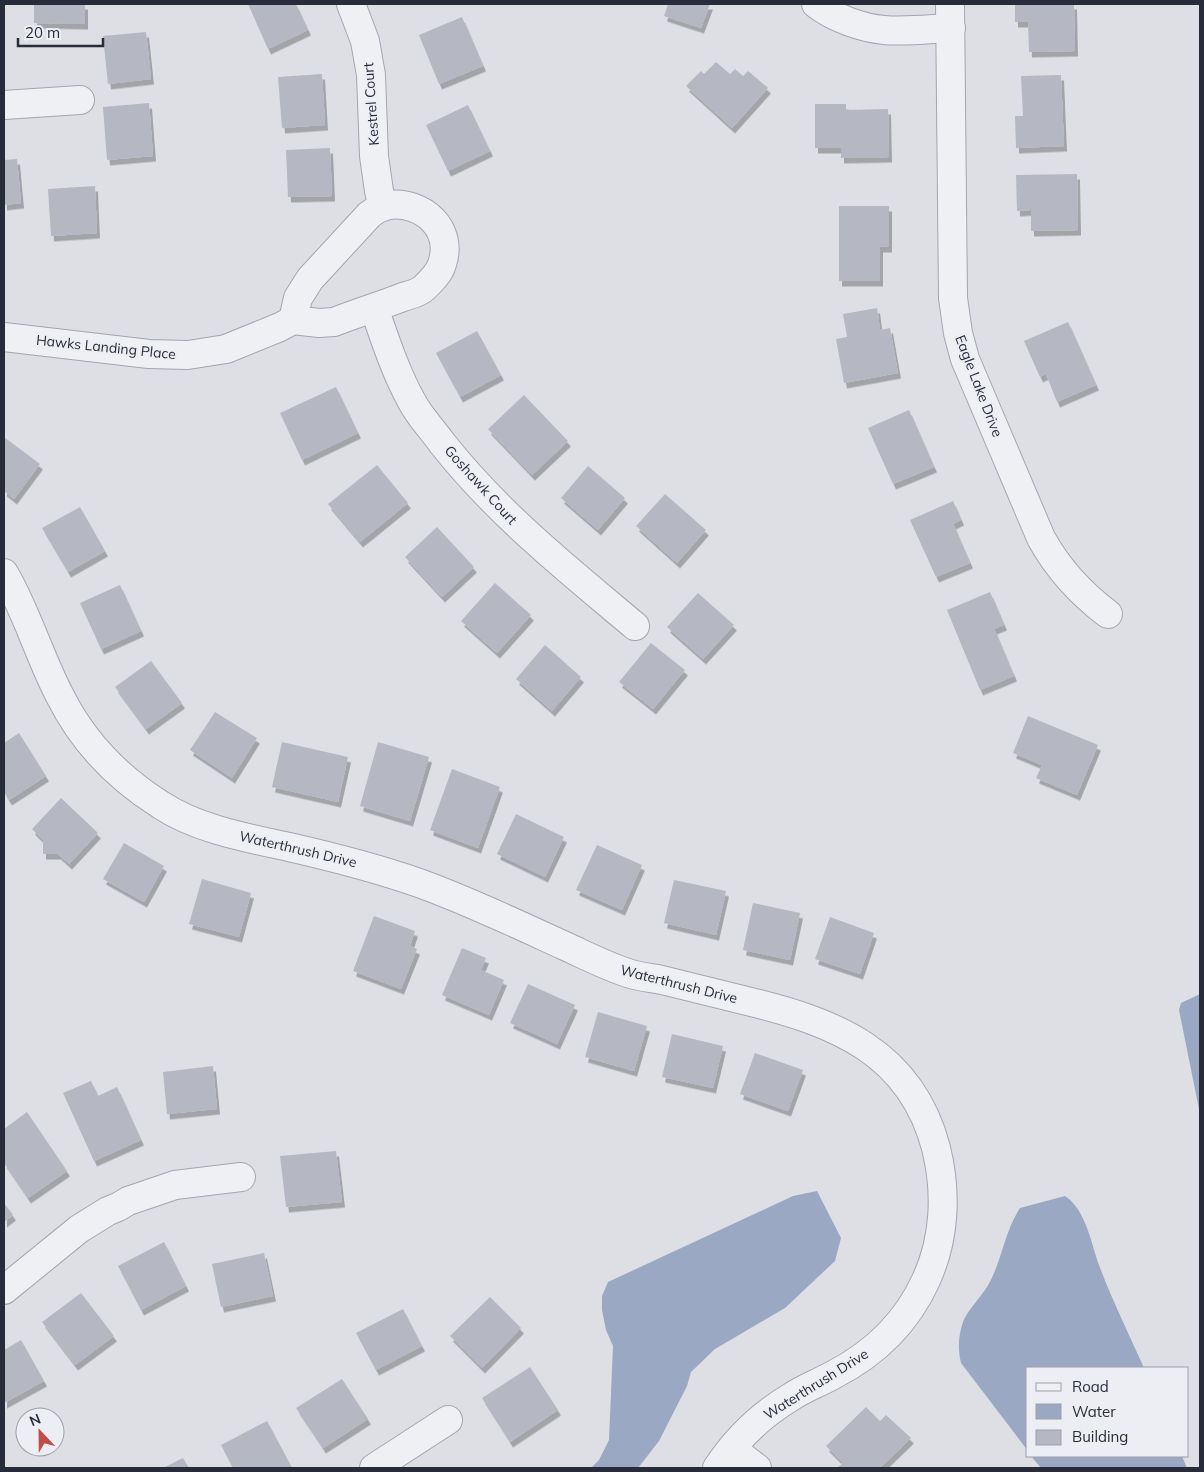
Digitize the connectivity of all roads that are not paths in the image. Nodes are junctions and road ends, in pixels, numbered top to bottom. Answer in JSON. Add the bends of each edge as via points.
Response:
{"nodes":[{"id":1,"x":351,"y":4,"type":"edge"},
{"id":2,"x":816,"y":4,"type":"edge"},
{"id":3,"x":951,"y":16,"type":"edge"},
{"id":4,"x":80,"y":100,"type":"dead end"},
{"id":5,"x":4,"y":104,"type":"edge"},
{"id":6,"x":383,"y":207,"type":"junction"},
{"id":7,"x":374,"y":308,"type":"junction"},
{"id":8,"x":293,"y":320,"type":"junction"},
{"id":9,"x":4,"y":337,"type":"edge"},
{"id":10,"x":4,"y":573,"type":"edge"},
{"id":11,"x":1108,"y":614,"type":"dead end"},
{"id":12,"x":635,"y":626,"type":"dead end"},
{"id":13,"x":241,"y":1177,"type":"dead end"},
{"id":14,"x":4,"y":1290,"type":"edge"},
{"id":15,"x":448,"y":1420,"type":"dead end"},
{"id":16,"x":725,"y":1459,"type":"edge"},
{"id":17,"x":374,"y":1468,"type":"edge"},
{"id":18,"x":757,"y":1468,"type":"edge"}],
"edges":[{"from":1,"to":6,"type":"street","name":"Kestrel Court","via":[[365,41],[372,75],[375,167]]},
{"from":2,"to":3,"type":"street","via":[[846,20],[884,30]]},
{"from":3,"to":11,"type":"street","name":"Eagle Lake Drive","via":[[953,298],[960,341],[971,375],[1050,555],[1088,599]]},
{"from":4,"to":5,"type":"street"},
{"from":6,"to":7,"type":"street","via":[[401,204],[420,209],[441,232],[445,251],[442,266],[422,289]]},
{"from":6,"to":8,"type":"street","via":[[369,215],[310,279],[298,298]]},
{"from":7,"to":8,"type":"street","via":[[334,322],[319,324]]},
{"from":7,"to":12,"type":"street","name":"Goshawk Court","via":[[403,386],[418,412],[457,462],[535,542]]},
{"from":8,"to":9,"type":"street","name":"Hawks Landing Place","via":[[226,348],[188,355],[149,354]]},
{"from":10,"to":16,"type":"street","name":"Waterthrush Drive","via":[[60,696],[81,731],[127,781],[171,811],[208,827],[360,864],[417,882],[633,975],[791,1012],[850,1036],[893,1070],[922,1112],[933,1138],[942,1175],[943,1216],[926,1279],[907,1314],[880,1343],[860,1360],[786,1400],[756,1421]]},
{"from":13,"to":14,"type":"street","via":[[175,1185],[128,1201],[79,1229]]},
{"from":15,"to":17,"type":"street"},
{"from":16,"to":18,"type":"street"}]}
